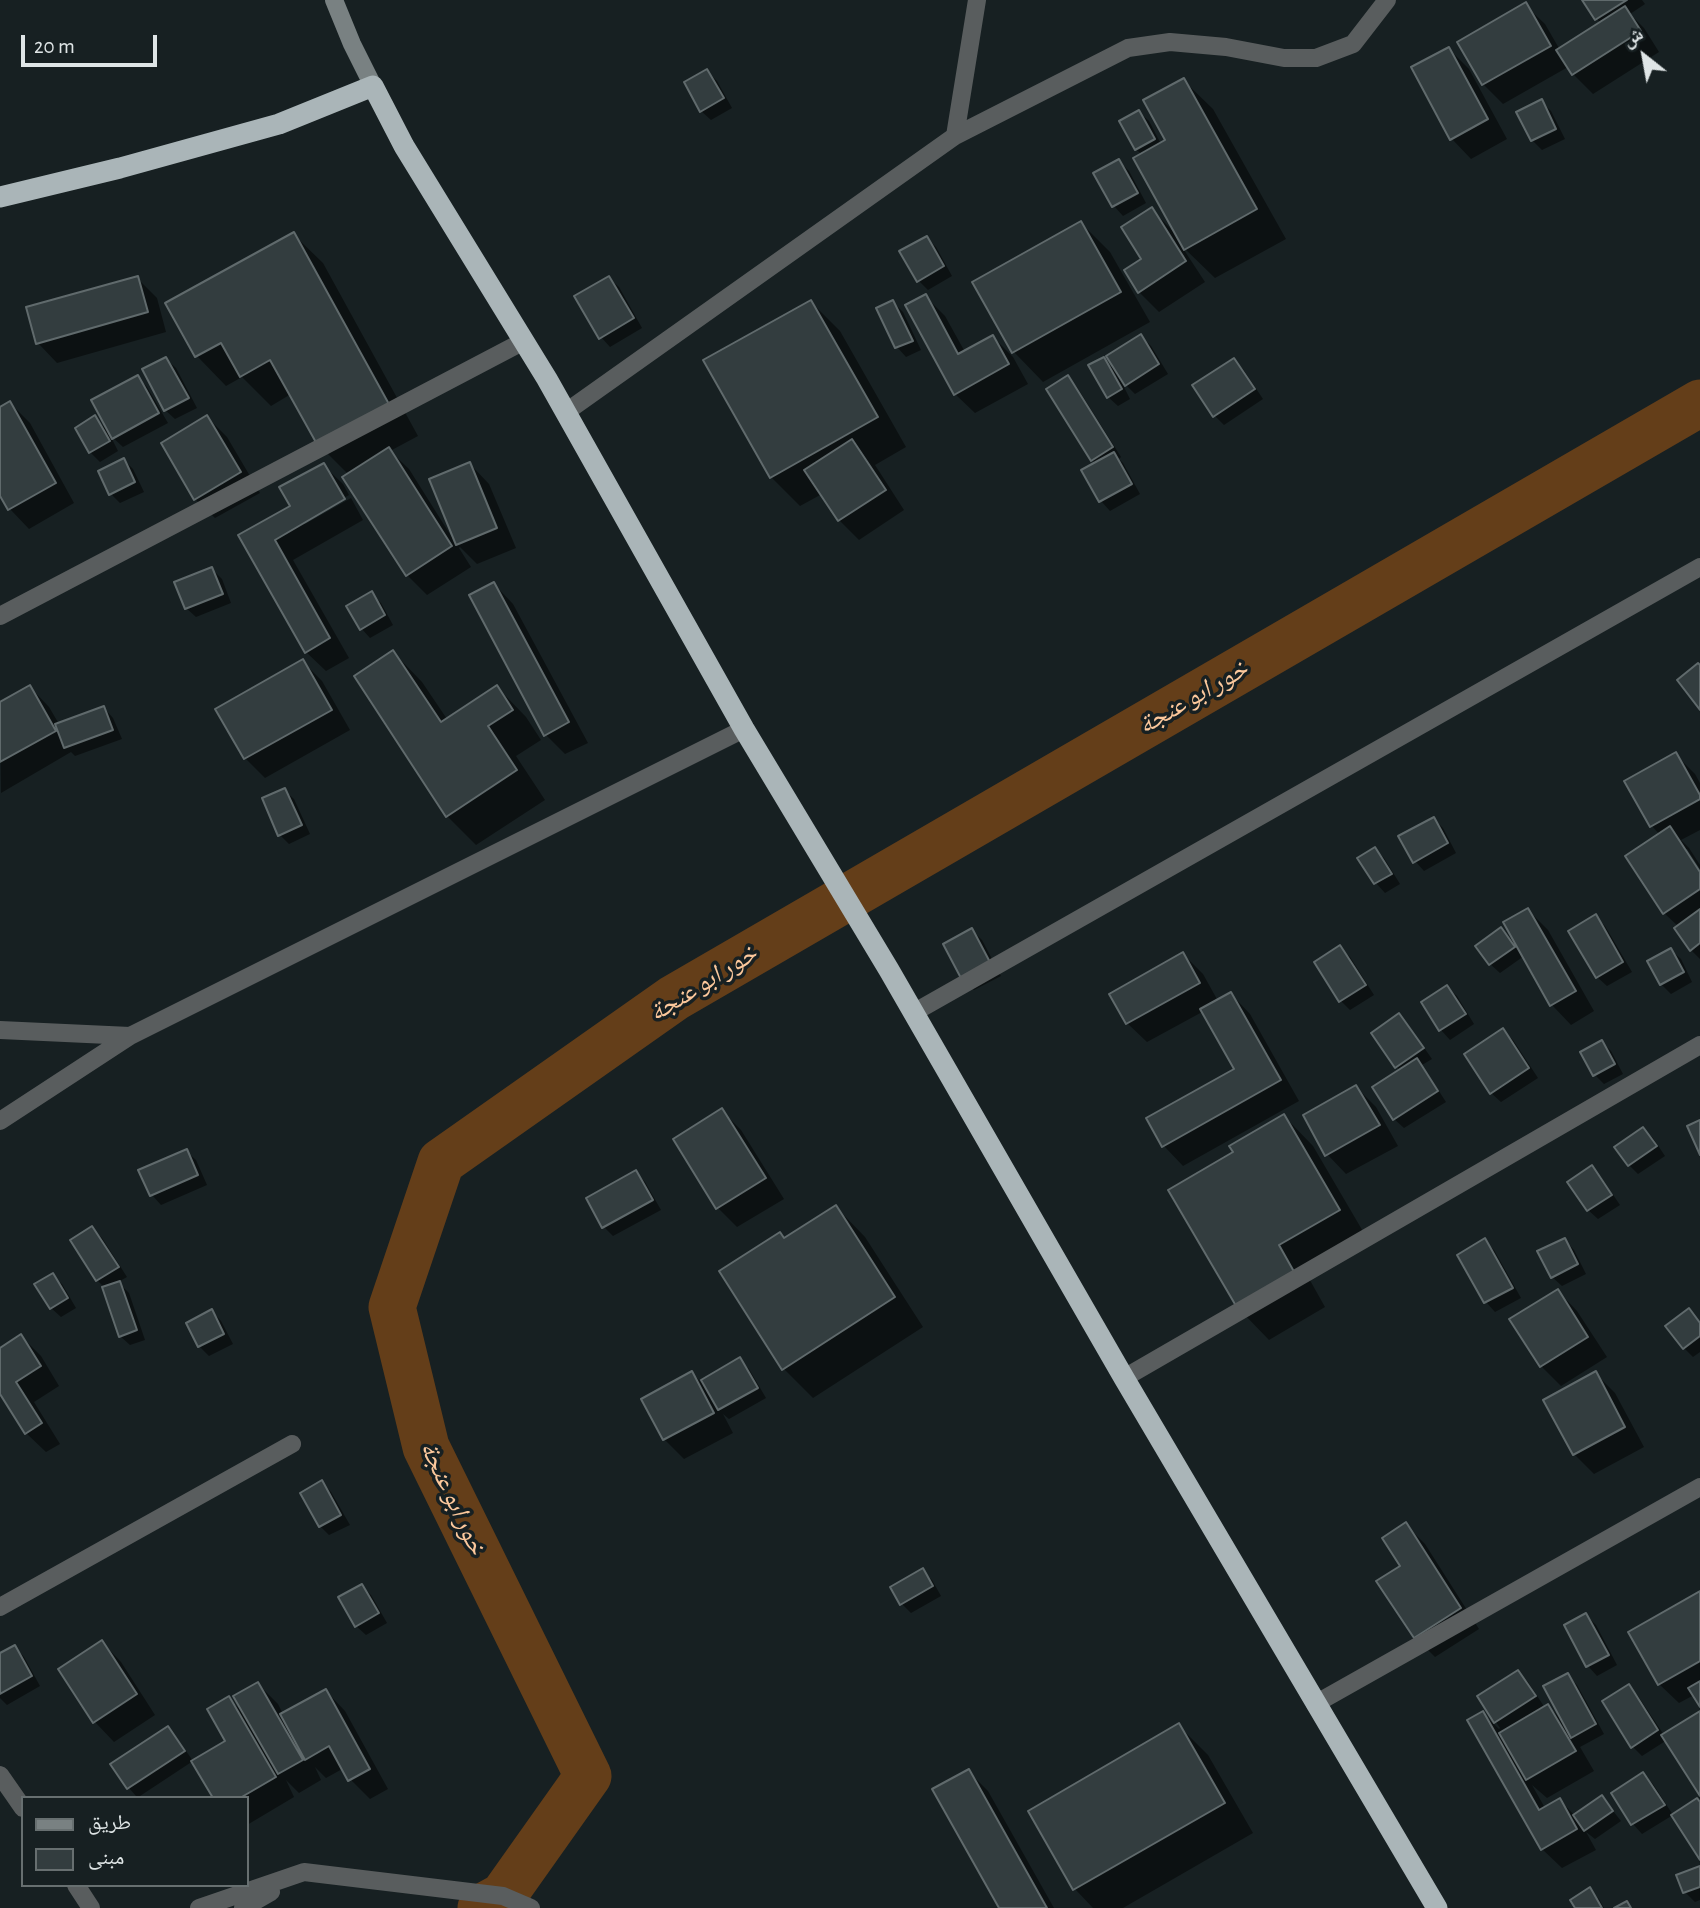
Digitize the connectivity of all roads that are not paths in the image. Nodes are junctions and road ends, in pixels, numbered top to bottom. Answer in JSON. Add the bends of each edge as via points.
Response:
{"nodes":[{"id":1,"x":334,"y":0,"type":"edge"},
{"id":2,"x":977,"y":0,"type":"edge"},
{"id":3,"x":1387,"y":0,"type":"edge"},
{"id":4,"x":373,"y":86,"type":"junction"},
{"id":5,"x":955,"y":136,"type":"junction"},
{"id":6,"x":0,"y":197,"type":"edge"},
{"id":7,"x":524,"y":341,"type":"junction"},
{"id":8,"x":566,"y":412,"type":"junction"},
{"id":9,"x":1700,"y":567,"type":"edge"},
{"id":10,"x":0,"y":616,"type":"edge"},
{"id":11,"x":744,"y":729,"type":"junction"},
{"id":12,"x":913,"y":1013,"type":"junction"},
{"id":13,"x":0,"y":1031,"type":"edge"},
{"id":14,"x":130,"y":1036,"type":"junction"},
{"id":15,"x":1700,"y":1045,"type":"edge"},
{"id":16,"x":0,"y":1121,"type":"edge"},
{"id":17,"x":1124,"y":1378,"type":"junction"},
{"id":18,"x":292,"y":1444,"type":"dead end"},
{"id":19,"x":1700,"y":1487,"type":"edge"},
{"id":20,"x":0,"y":1607,"type":"edge"},
{"id":21,"x":1315,"y":1704,"type":"junction"},
{"id":22,"x":0,"y":1775,"type":"edge"},
{"id":23,"x":21,"y":1805,"type":"edge"},
{"id":24,"x":304,"y":1872,"type":"junction"},
{"id":25,"x":77,"y":1887,"type":"edge"},
{"id":26,"x":91,"y":1908,"type":"edge"},
{"id":27,"x":199,"y":1908,"type":"edge"},
{"id":28,"x":243,"y":1908,"type":"edge"},
{"id":29,"x":531,"y":1908,"type":"edge"},
{"id":30,"x":1437,"y":1908,"type":"edge"}],
"edges":[{"from":1,"to":4,"type":"main road"},
{"from":2,"to":5,"type":"street"},
{"from":3,"to":5,"type":"street","via":[[1353,44],[1316,58],[1170,42],[1128,48]]},
{"from":4,"to":6,"type":"highway","via":[[279,124]]},
{"from":4,"to":7,"type":"highway","via":[[404,146]]},
{"from":5,"to":8,"type":"street"},
{"from":7,"to":8,"type":"highway"},
{"from":7,"to":10,"type":"street"},
{"from":8,"to":11,"type":"highway"},
{"from":9,"to":12,"type":"street"},
{"from":11,"to":12,"type":"highway"},
{"from":11,"to":14,"type":"street"},
{"from":12,"to":17,"type":"highway"},
{"from":13,"to":14,"type":"street"},
{"from":14,"to":16,"type":"street"},
{"from":15,"to":17,"type":"street"},
{"from":17,"to":21,"type":"highway"},
{"from":18,"to":20,"type":"street"},
{"from":19,"to":21,"type":"street"},
{"from":21,"to":30,"type":"highway"},
{"from":22,"to":23,"type":"street"},
{"from":24,"to":27,"type":"street"},
{"from":24,"to":28,"type":"street"},
{"from":24,"to":29,"type":"street","via":[[503,1896]]},
{"from":25,"to":26,"type":"street"}]}
